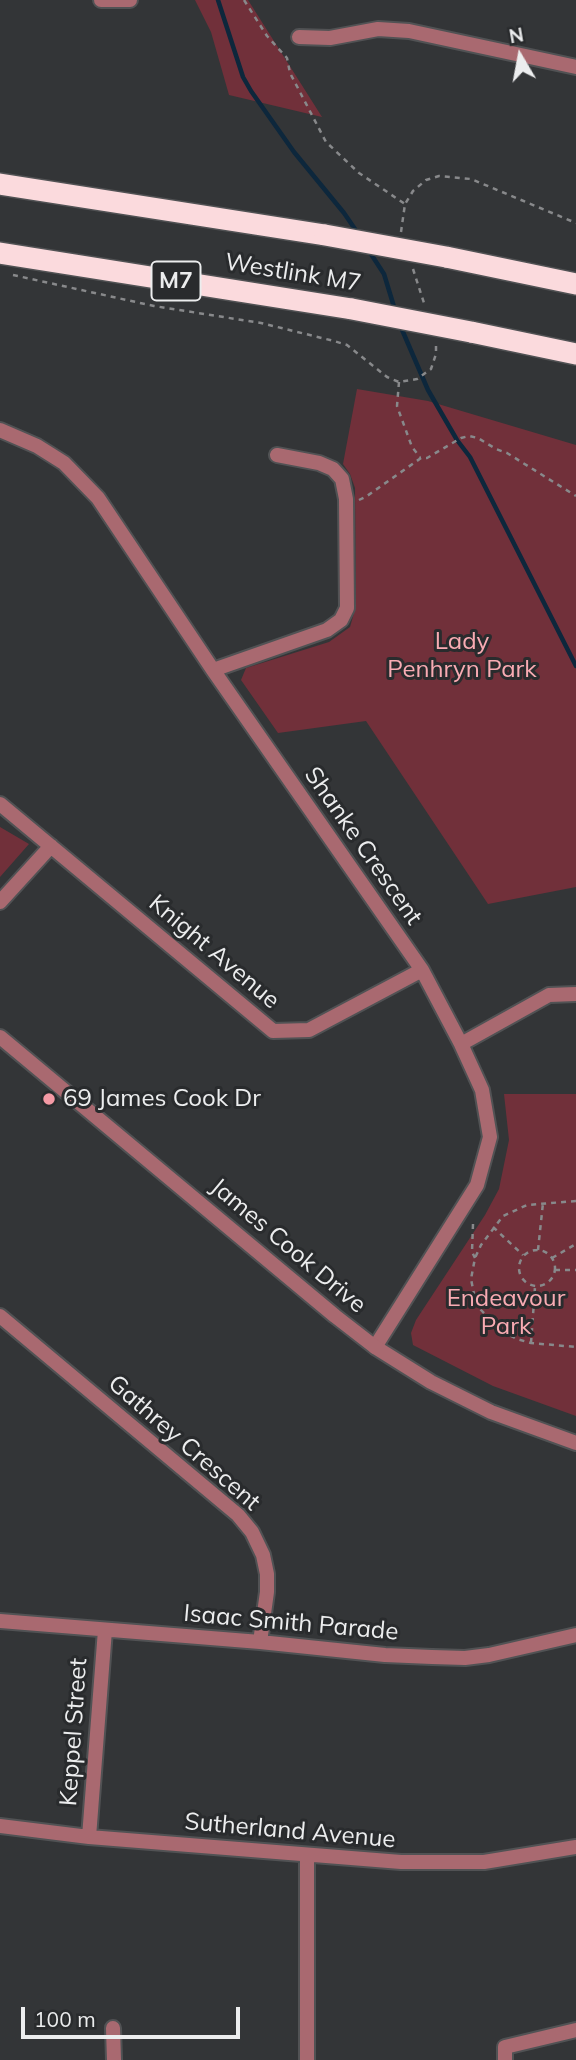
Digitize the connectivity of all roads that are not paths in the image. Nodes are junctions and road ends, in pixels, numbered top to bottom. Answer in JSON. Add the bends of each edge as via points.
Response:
{"nodes":[{"id":1,"x":101,"y":0,"type":"edge"},
{"id":2,"x":130,"y":0,"type":"edge"},
{"id":3,"x":299,"y":37,"type":"dead end"},
{"id":4,"x":576,"y":67,"type":"edge"},
{"id":5,"x":0,"y":184,"type":"edge"},
{"id":6,"x":0,"y":253,"type":"edge"},
{"id":7,"x":576,"y":284,"type":"edge"},
{"id":8,"x":576,"y":354,"type":"edge"},
{"id":9,"x":0,"y":430,"type":"edge"},
{"id":10,"x":276,"y":455,"type":"dead end"},
{"id":11,"x":213,"y":670,"type":"junction"},
{"id":12,"x":0,"y":804,"type":"edge"},
{"id":13,"x":51,"y":846,"type":"junction"},
{"id":14,"x":0,"y":902,"type":"edge"},
{"id":15,"x":422,"y":970,"type":"junction"},
{"id":16,"x":576,"y":993,"type":"edge"},
{"id":17,"x":0,"y":1037,"type":"edge"},
{"id":18,"x":461,"y":1044,"type":"junction"},
{"id":19,"x":0,"y":1316,"type":"edge"},
{"id":20,"x":375,"y":1347,"type":"junction"},
{"id":21,"x":576,"y":1443,"type":"edge"},
{"id":22,"x":0,"y":1621,"type":"edge"},
{"id":23,"x":104,"y":1630,"type":"junction"},
{"id":24,"x":576,"y":1635,"type":"edge"},
{"id":25,"x":260,"y":1642,"type":"junction"},
{"id":26,"x":0,"y":1826,"type":"edge"},
{"id":27,"x":89,"y":1837,"type":"junction"},
{"id":28,"x":576,"y":1847,"type":"edge"},
{"id":29,"x":307,"y":1856,"type":"junction"},
{"id":30,"x":113,"y":2028,"type":"dead end"},
{"id":31,"x":576,"y":2029,"type":"edge"},
{"id":32,"x":114,"y":2060,"type":"edge"},
{"id":33,"x":307,"y":2060,"type":"edge"},
{"id":34,"x":505,"y":2060,"type":"edge"}],
"edges":[{"from":1,"to":2,"type":"street"},
{"from":3,"to":4,"type":"street","via":[[330,38],[378,29],[409,31]]},
{"from":5,"to":7,"type":"highway","name":"Westlink M7","bridge":true,"via":[[325,235]]},
{"from":6,"to":8,"type":"highway","name":"Westlink M7","number":"M7","bridge":true,"via":[[352,309]]},
{"from":9,"to":11,"type":"street","name":"Shanke Crescent","via":[[37,446],[84,482]]},
{"from":10,"to":11,"type":"street","via":[[318,463],[342,479],[347,608],[341,620],[327,629]]},
{"from":11,"to":15,"type":"street","name":"Shanke Crescent"},
{"from":12,"to":13,"type":"street","name":"Knight Avenue"},
{"from":13,"to":14,"type":"street"},
{"from":13,"to":15,"type":"street","name":"Knight Avenue","via":[[273,1031],[309,1030]]},
{"from":15,"to":18,"type":"street","name":"Shanke Crescent"},
{"from":16,"to":18,"type":"street","via":[[549,995]]},
{"from":17,"to":20,"type":"street","name":"James Cook Drive"},
{"from":18,"to":20,"type":"street","name":"Shanke Crescent","via":[[482,1090],[491,1137],[477,1185]]},
{"from":19,"to":25,"type":"street","name":"Gathrey Crescent","via":[[238,1515],[252,1532],[267,1574]]},
{"from":20,"to":21,"type":"street","name":"James Cook Drive","via":[[491,1412]]},
{"from":22,"to":23,"type":"street","name":"Isaac Smith Parade"},
{"from":23,"to":25,"type":"street","name":"Isaac Smith Parade"},
{"from":23,"to":27,"type":"street","name":"Keppel Street"},
{"from":24,"to":25,"type":"street","name":"Isaac Smith Parade","via":[[465,1658]]},
{"from":26,"to":27,"type":"street","name":"Sutherland Avenue"},
{"from":27,"to":29,"type":"street","name":"Sutherland Avenue"},
{"from":28,"to":29,"type":"street","name":"Sutherland Avenue","via":[[484,1862]]},
{"from":29,"to":33,"type":"street"},
{"from":30,"to":32,"type":"street"},
{"from":31,"to":34,"type":"street","via":[[505,2047]]}]}
